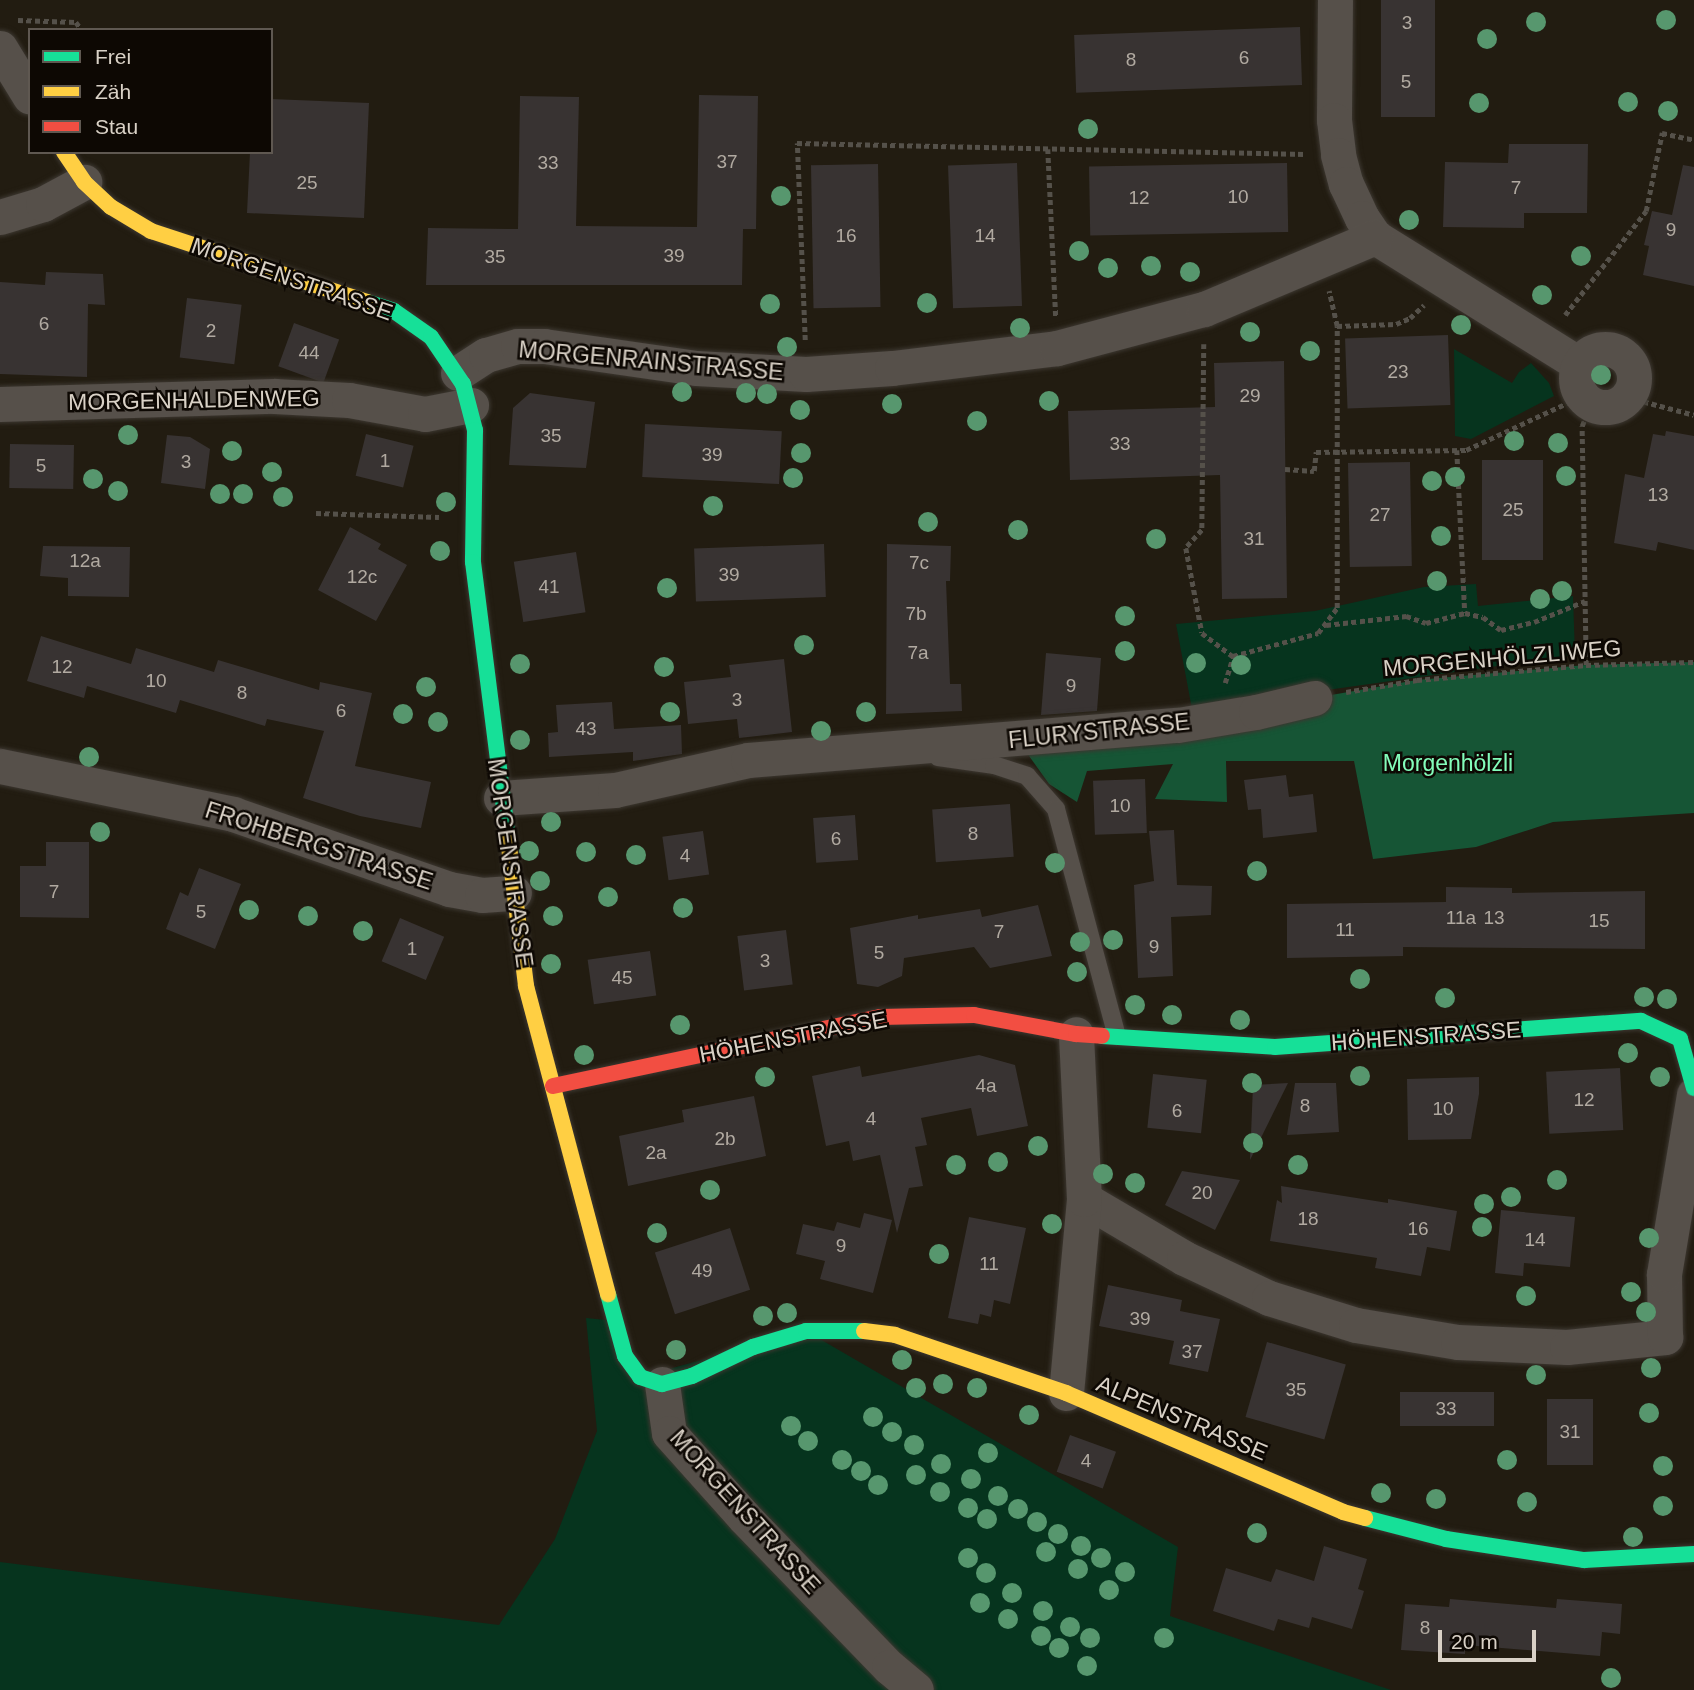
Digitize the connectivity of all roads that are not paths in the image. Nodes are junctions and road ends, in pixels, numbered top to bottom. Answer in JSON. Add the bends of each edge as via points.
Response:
{"nodes":[{"id":1,"x":1335,"y":0,"type":"edge"},
{"id":2,"x":5,"y":34,"type":"edge"},
{"id":3,"x":28,"y":92,"type":"edge"},
{"id":4,"x":65,"y":154,"type":"edge"},
{"id":5,"x":84,"y":182,"type":"junction"},
{"id":6,"x":0,"y":217,"type":"edge"},
{"id":7,"x":1376,"y":237,"type":"junction"},
{"id":8,"x":1584,"y":388,"type":"junction"},
{"id":9,"x":464,"y":389,"type":"junction"},
{"id":10,"x":0,"y":404,"type":"edge"},
{"id":11,"x":1314,"y":698,"type":"road end"},
{"id":12,"x":883,"y":750,"type":"junction"},
{"id":13,"x":0,"y":766,"type":"edge"},
{"id":14,"x":501,"y":799,"type":"junction"},
{"id":15,"x":514,"y":894,"type":"junction"},
{"id":16,"x":1076,"y":1034,"type":"junction"},
{"id":17,"x":1117,"y":1036,"type":"junction"},
{"id":18,"x":553,"y":1086,"type":"junction"},
{"id":19,"x":1694,"y":1088,"type":"edge"},
{"id":20,"x":1694,"y":1094,"type":"edge"},
{"id":21,"x":1084,"y":1199,"type":"junction"},
{"id":22,"x":662,"y":1384,"type":"junction"},
{"id":23,"x":1066,"y":1393,"type":"junction"},
{"id":24,"x":1694,"y":1554,"type":"edge"},
{"id":25,"x":916,"y":1690,"type":"edge"}],
"edges":[{"from":1,"to":7,"type":"street","via":[[1338,155],[1346,184]]},
{"from":2,"to":3,"type":"street"},
{"from":4,"to":5,"type":"street","name":"MORGENSTRASSE"},
{"from":5,"to":6,"type":"street","via":[[43,204]]},
{"from":5,"to":9,"type":"street","name":"MORGENSTRASSE","via":[[111,207],[151,231],[394,311],[431,337]]},
{"from":7,"to":8,"type":"street","via":[[1543,342]]},
{"from":7,"to":9,"type":"street","name":"MORGENRAINSTRASSE","via":[[1204,309],[1057,348],[806,374],[696,368],[531,346],[502,348]]},
{"from":8,"to":8,"type":"street","via":[[1596,350],[1620,353],[1633,369],[1627,397],[1614,406]]},
{"from":9,"to":10,"type":"street","name":"MORGENHALDENWEG","via":[[425,414],[349,400],[274,396]]},
{"from":9,"to":14,"type":"street","name":"MORGENSTRASSE","via":[[475,430],[472,562]]},
{"from":11,"to":12,"type":"street","name":"FLURYSTRASSE","via":[[1178,725]]},
{"from":12,"to":14,"type":"street","name":"FLURYSTRASSE","via":[[748,760],[615,790]]},
{"from":12,"to":17,"type":"lane","name":"FLURYSTRASSE","via":[[994,765],[1027,776],[1056,809]]},
{"from":13,"to":15,"type":"street","name":"FROHBERGSTRASSE","via":[[233,814],[449,889]]},
{"from":14,"to":15,"type":"street","name":"MORGENSTRASSE"},
{"from":15,"to":18,"type":"street","name":"MORGENSTRASSE","via":[[526,986]]},
{"from":16,"to":17,"type":"street","name":"HÖHENSTRASSE"},
{"from":16,"to":18,"type":"street","name":"HÖHENSTRASSE","via":[[974,1015],[880,1017]]},
{"from":16,"to":21,"type":"street"},
{"from":17,"to":19,"type":"street","name":"HÖHENSTRASSE","via":[[1275,1047],[1641,1021],[1679,1039]]},
{"from":18,"to":22,"type":"street","name":"MORGENSTRASSE","via":[[625,1356],[640,1377]]},
{"from":20,"to":21,"type":"street","via":[[1664,1274],[1665,1336],[1567,1347],[1458,1342],[1356,1325],[1269,1298],[1184,1258]]},
{"from":21,"to":23,"type":"street"},
{"from":22,"to":23,"type":"street","name":"ALPENSTRASSE","via":[[806,1331],[847,1329],[895,1335]]},
{"from":22,"to":25,"type":"street","name":"MORGENSTRASSE","via":[[669,1433],[744,1517]]},
{"from":23,"to":24,"type":"street","name":"ALPENSTRASSE","via":[[1343,1512],[1446,1539],[1584,1560]]}]}
